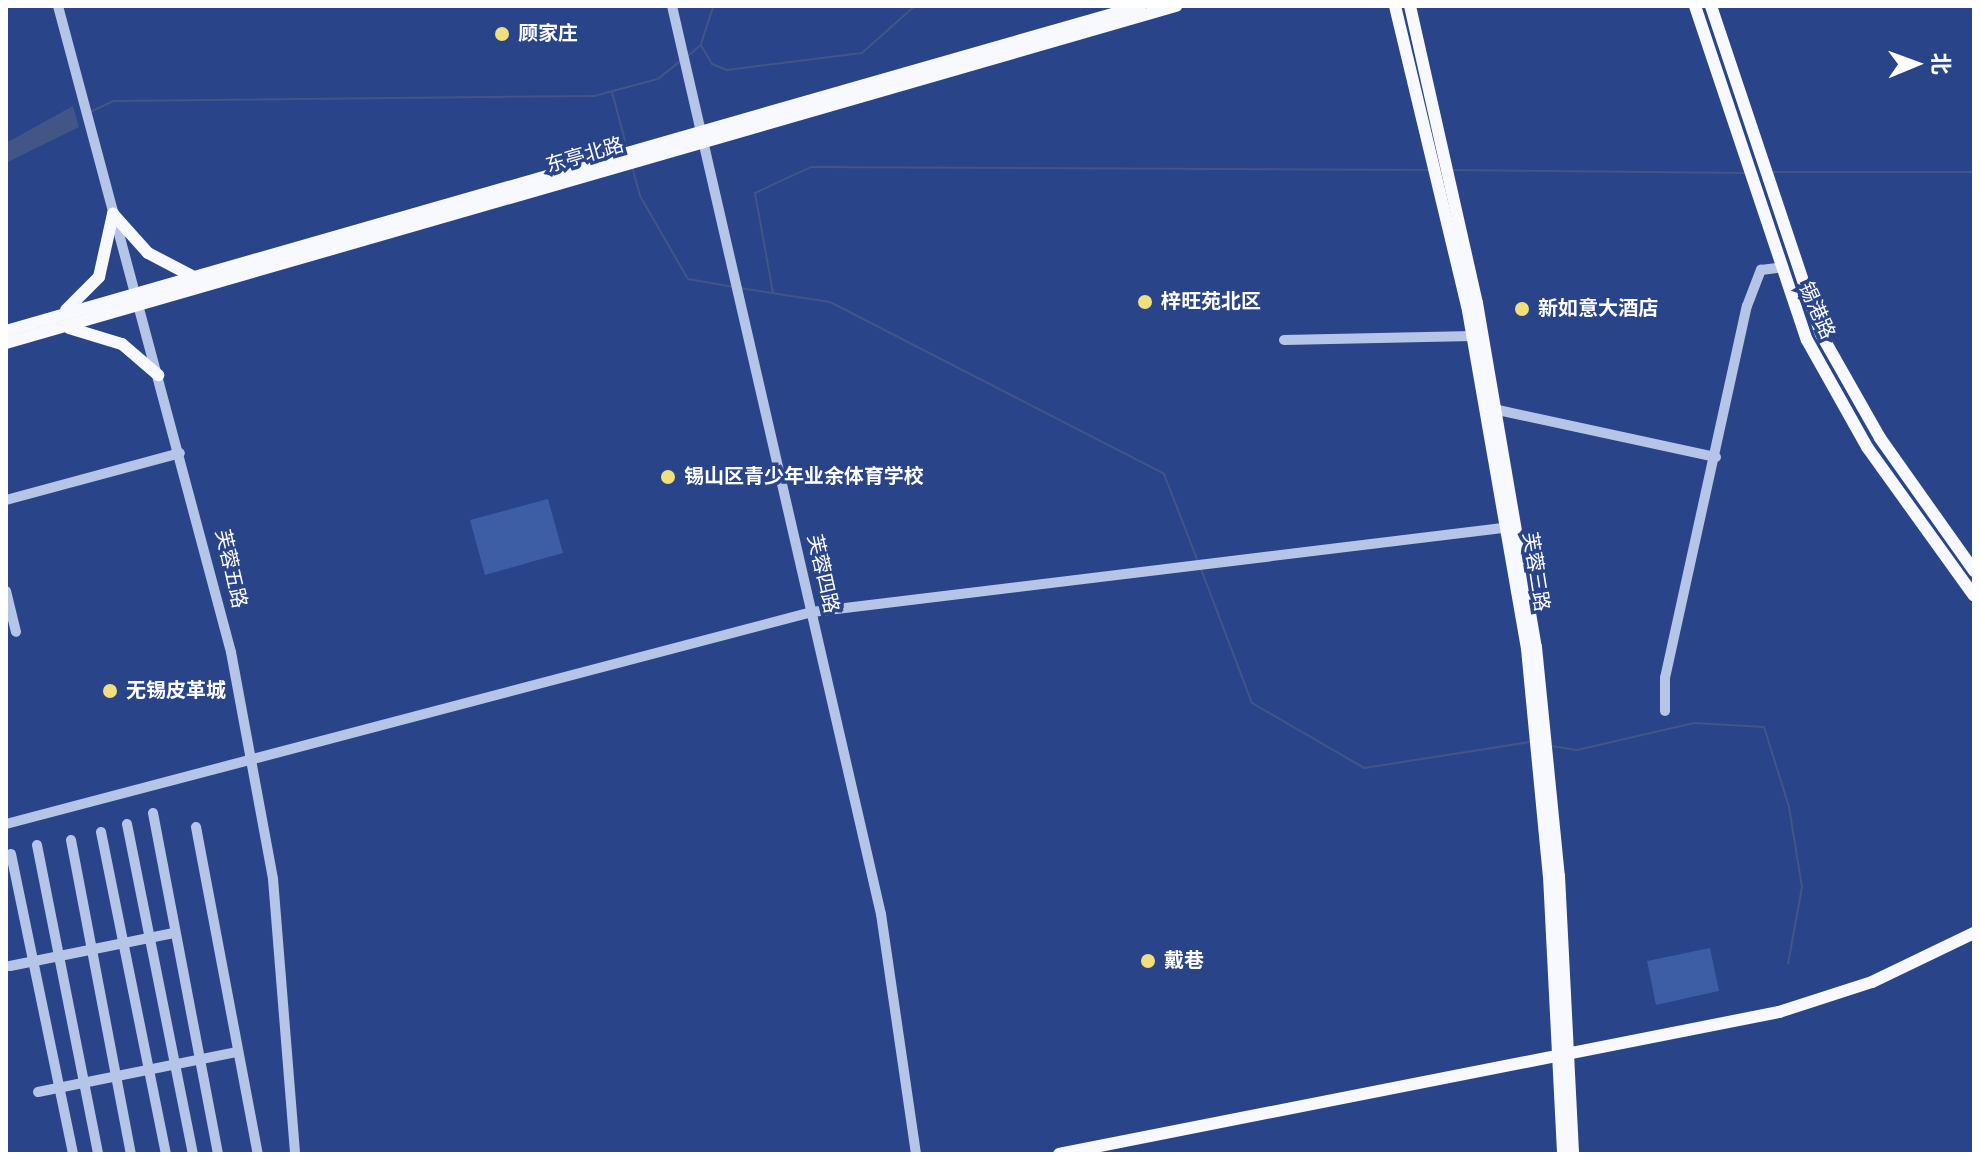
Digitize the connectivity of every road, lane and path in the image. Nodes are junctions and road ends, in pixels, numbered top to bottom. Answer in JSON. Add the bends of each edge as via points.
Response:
{"nodes":[{"id":1,"x":58,"y":6,"type":"edge"},
{"id":2,"x":672,"y":6,"type":"edge"},
{"id":3,"x":1140,"y":6,"type":"edge"},
{"id":4,"x":1176,"y":6,"type":"edge"},
{"id":5,"x":1395,"y":6,"type":"edge"},
{"id":6,"x":1410,"y":6,"type":"edge"},
{"id":7,"x":1695,"y":6,"type":"edge"},
{"id":8,"x":1711,"y":6,"type":"edge"},
{"id":9,"x":702,"y":137,"type":"junction"},
{"id":10,"x":1435,"y":147,"type":"junction"},
{"id":11,"x":620,"y":161,"type":"junction"},
{"id":12,"x":1446,"y":191,"type":"junction"},
{"id":13,"x":113,"y":214,"type":"junction"},
{"id":14,"x":1777,"y":268,"type":"junction"},
{"id":15,"x":194,"y":277,"type":"junction"},
{"id":16,"x":136,"y":300,"type":"junction"},
{"id":17,"x":60,"y":321,"type":"junction"},
{"id":18,"x":6,"y":331,"type":"edge"},
{"id":19,"x":1473,"y":336,"type":"junction"},
{"id":20,"x":1284,"y":340,"type":"dead end"},
{"id":21,"x":6,"y":343,"type":"edge"},
{"id":22,"x":158,"y":375,"type":"junction"},
{"id":23,"x":1498,"y":410,"type":"junction"},
{"id":24,"x":180,"y":453,"type":"junction"},
{"id":25,"x":1716,"y":457,"type":"junction"},
{"id":26,"x":6,"y":500,"type":"edge"},
{"id":27,"x":1512,"y":527,"type":"junction"},
{"id":28,"x":1969,"y":554,"type":"edge"},
{"id":29,"x":1974,"y":571,"type":"edge"},
{"id":30,"x":6,"y":591,"type":"edge"},
{"id":31,"x":1974,"y":596,"type":"edge"},
{"id":32,"x":812,"y":612,"type":"junction"},
{"id":33,"x":16,"y":632,"type":"dead end"},
{"id":34,"x":1665,"y":711,"type":"dead end"},
{"id":35,"x":252,"y":760,"type":"junction"},
{"id":36,"x":153,"y":813,"type":"dead end"},
{"id":37,"x":6,"y":824,"type":"edge"},
{"id":38,"x":127,"y":824,"type":"dead end"},
{"id":39,"x":196,"y":827,"type":"dead end"},
{"id":40,"x":101,"y":832,"type":"dead end"},
{"id":41,"x":71,"y":840,"type":"dead end"},
{"id":42,"x":37,"y":845,"type":"dead end"},
{"id":43,"x":11,"y":854,"type":"dead end"},
{"id":44,"x":174,"y":933,"type":"junction"},
{"id":45,"x":1974,"y":933,"type":"edge"},
{"id":46,"x":149,"y":939,"type":"junction"},
{"id":47,"x":124,"y":943,"type":"junction"},
{"id":48,"x":91,"y":950,"type":"junction"},
{"id":49,"x":59,"y":956,"type":"junction"},
{"id":50,"x":32,"y":961,"type":"junction"},
{"id":51,"x":10,"y":966,"type":"dead end"},
{"id":52,"x":236,"y":1052,"type":"junction"},
{"id":53,"x":1566,"y":1057,"type":"junction"},
{"id":54,"x":200,"y":1059,"type":"junction"},
{"id":55,"x":173,"y":1065,"type":"junction"},
{"id":56,"x":149,"y":1069,"type":"junction"},
{"id":57,"x":116,"y":1076,"type":"junction"},
{"id":58,"x":84,"y":1083,"type":"junction"},
{"id":59,"x":60,"y":1088,"type":"junction"},
{"id":60,"x":38,"y":1092,"type":"dead end"},
{"id":61,"x":73,"y":1154,"type":"edge"},
{"id":62,"x":98,"y":1154,"type":"edge"},
{"id":63,"x":131,"y":1154,"type":"edge"},
{"id":64,"x":166,"y":1154,"type":"edge"},
{"id":65,"x":193,"y":1154,"type":"edge"},
{"id":66,"x":218,"y":1154,"type":"edge"},
{"id":67,"x":258,"y":1154,"type":"edge"},
{"id":68,"x":295,"y":1154,"type":"edge"},
{"id":69,"x":916,"y":1154,"type":"edge"},
{"id":70,"x":1059,"y":1154,"type":"edge"},
{"id":71,"x":1563,"y":1154,"type":"edge"},
{"id":72,"x":1573,"y":1154,"type":"edge"}],
"edges":[{"from":1,"to":13,"type":"street","name":"芙蓉五路"},
{"from":2,"to":9,"type":"street","name":"芙蓉四路"},
{"from":3,"to":9,"type":"main road","name":"东亭北路"},
{"from":4,"to":9,"type":"main road","name":"东亭北路"},
{"from":5,"to":10,"type":"main road","name":"芙蓉三路"},
{"from":6,"to":10,"type":"main road","name":"芙蓉三路"},
{"from":7,"to":14,"type":"main road","name":"锡港路"},
{"from":8,"to":28,"type":"main road","name":"锡港路","via":[[1803,296],[1839,371]]},
{"from":9,"to":11,"type":"main road","name":"东亭北路"},
{"from":9,"to":32,"type":"street","name":"芙蓉四路"},
{"from":10,"to":12,"type":"main road","name":"芙蓉三路"},
{"from":11,"to":15,"type":"main road","name":"东亭北路"},
{"from":11,"to":16,"type":"main road","name":"东亭北路"},
{"from":12,"to":19,"type":"main road","name":"芙蓉三路"},
{"from":12,"to":23,"type":"main road","name":"芙蓉三路"},
{"from":13,"to":15,"type":"main road","via":[[148,253]]},
{"from":13,"to":16,"type":"street","name":"芙蓉五路"},
{"from":13,"to":17,"type":"main road","via":[[99,277]]},
{"from":14,"to":25,"type":"street","via":[[1761,270],[1747,306]]},
{"from":14,"to":31,"type":"main road","name":"锡港路","via":[[1845,412]]},
{"from":15,"to":16,"type":"main road","name":"东亭北路"},
{"from":16,"to":17,"type":"main road","name":"东亭北路"},
{"from":16,"to":22,"type":"street","name":"芙蓉五路"},
{"from":17,"to":18,"type":"main road","name":"东亭北路"},
{"from":17,"to":21,"type":"main road","name":"东亭北路"},
{"from":17,"to":22,"type":"main road","via":[[122,344]]},
{"from":19,"to":20,"type":"street"},
{"from":19,"to":27,"type":"main road","name":"芙蓉三路"},
{"from":22,"to":24,"type":"street","name":"芙蓉五路"},
{"from":23,"to":25,"type":"street"},
{"from":23,"to":27,"type":"main road","name":"芙蓉三路"},
{"from":24,"to":26,"type":"street"},
{"from":24,"to":35,"type":"street","name":"芙蓉五路"},
{"from":25,"to":34,"type":"street","via":[[1665,678]]},
{"from":27,"to":32,"type":"street"},
{"from":27,"to":53,"type":"main road","name":"芙蓉三路","via":[[1546,765]]},
{"from":28,"to":29,"type":"main road","name":"锡港路"},
{"from":30,"to":33,"type":"street"},
{"from":32,"to":35,"type":"street"},
{"from":32,"to":69,"type":"street","name":"芙蓉四路","via":[[881,914]]},
{"from":35,"to":37,"type":"street"},
{"from":35,"to":68,"type":"street","name":"芙蓉五路","via":[[273,879]]},
{"from":36,"to":44,"type":"street"},
{"from":38,"to":46,"type":"street"},
{"from":39,"to":52,"type":"street"},
{"from":40,"to":47,"type":"street"},
{"from":41,"to":48,"type":"street"},
{"from":42,"to":49,"type":"street"},
{"from":43,"to":50,"type":"street"},
{"from":44,"to":46,"type":"street"},
{"from":44,"to":54,"type":"street"},
{"from":45,"to":53,"type":"main road","via":[[1825,999]]},
{"from":46,"to":47,"type":"street"},
{"from":46,"to":55,"type":"street"},
{"from":47,"to":48,"type":"street"},
{"from":47,"to":56,"type":"street"},
{"from":48,"to":49,"type":"street"},
{"from":48,"to":57,"type":"street"},
{"from":49,"to":50,"type":"street"},
{"from":49,"to":58,"type":"street"},
{"from":50,"to":51,"type":"street"},
{"from":50,"to":59,"type":"street"},
{"from":52,"to":54,"type":"street"},
{"from":52,"to":67,"type":"street"},
{"from":53,"to":70,"type":"main road"},
{"from":53,"to":71,"type":"main road","name":"芙蓉三路"},
{"from":53,"to":72,"type":"main road","name":"芙蓉三路"},
{"from":54,"to":55,"type":"street"},
{"from":54,"to":66,"type":"street"},
{"from":55,"to":56,"type":"street"},
{"from":55,"to":65,"type":"street"},
{"from":56,"to":57,"type":"street"},
{"from":56,"to":64,"type":"street"},
{"from":57,"to":58,"type":"street"},
{"from":57,"to":63,"type":"street"},
{"from":58,"to":59,"type":"street"},
{"from":58,"to":62,"type":"street"},
{"from":59,"to":60,"type":"street"},
{"from":59,"to":61,"type":"street"}]}
